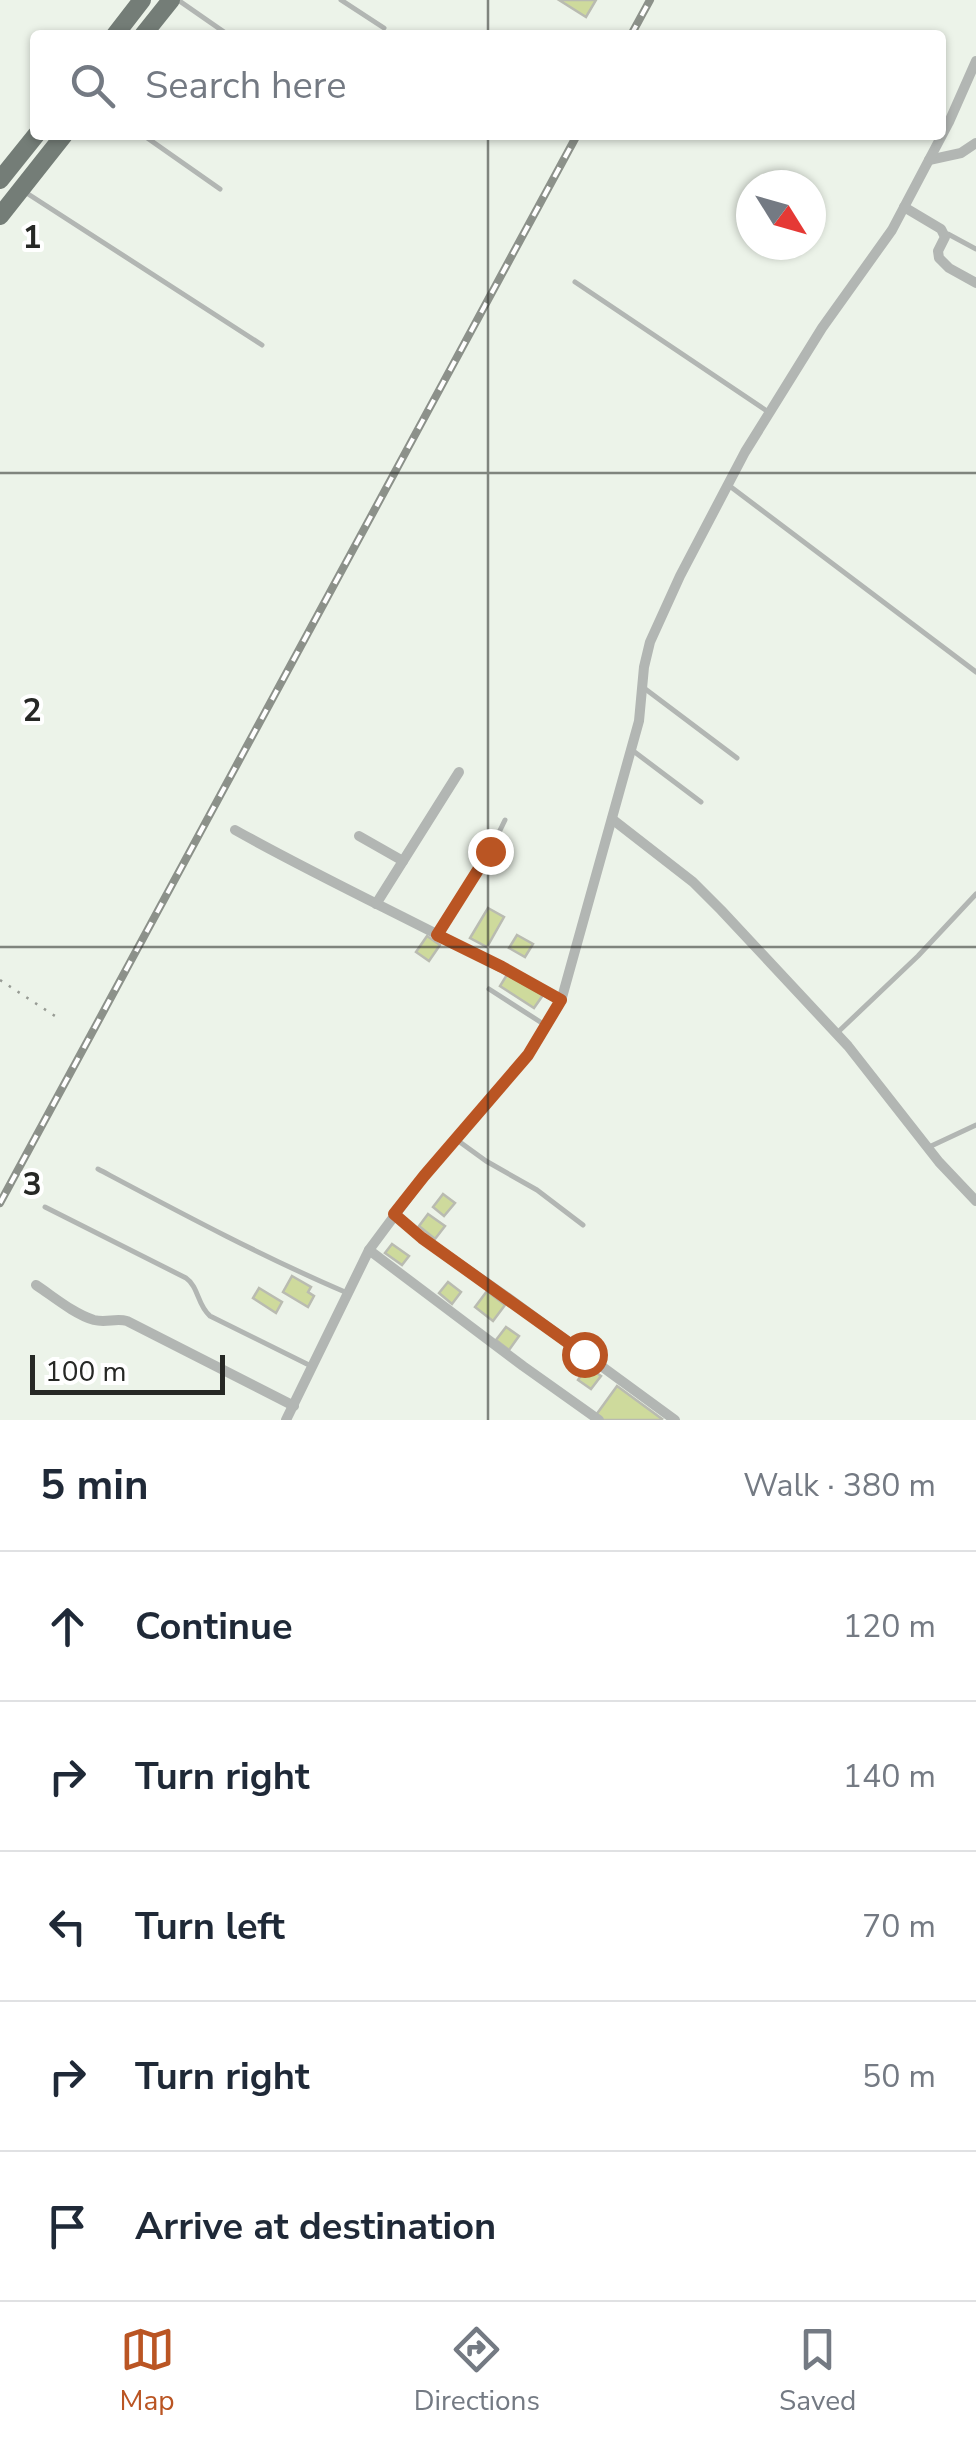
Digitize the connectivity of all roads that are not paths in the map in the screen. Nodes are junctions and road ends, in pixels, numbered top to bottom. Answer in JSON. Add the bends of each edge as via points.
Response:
{"nodes":[{"id":1,"x":142,"y":0,"type":"edge"},
{"id":2,"x":171,"y":0,"type":"edge"},
{"id":3,"x":178,"y":0,"type":"edge"},
{"id":4,"x":341,"y":0,"type":"edge"},
{"id":5,"x":384,"y":28,"type":"dead end"},
{"id":6,"x":119,"y":30,"type":"edge"},
{"id":7,"x":147,"y":30,"type":"edge"},
{"id":8,"x":221,"y":30,"type":"edge"},
{"id":9,"x":976,"y":61,"type":"edge"},
{"id":10,"x":946,"y":128,"type":"edge"},
{"id":11,"x":32,"y":140,"type":"edge"},
{"id":12,"x":60,"y":140,"type":"edge"},
{"id":13,"x":151,"y":140,"type":"edge"},
{"id":14,"x":940,"y":140,"type":"edge"},
{"id":15,"x":976,"y":142,"type":"edge"},
{"id":16,"x":929,"y":160,"type":"junction"},
{"id":17,"x":0,"y":179,"type":"edge"},
{"id":18,"x":21,"y":189,"type":"junction"},
{"id":19,"x":220,"y":189,"type":"dead end"},
{"id":20,"x":904,"y":208,"type":"junction"},
{"id":21,"x":0,"y":216,"type":"edge"},
{"id":22,"x":944,"y":232,"type":"junction"},
{"id":23,"x":976,"y":249,"type":"edge"},
{"id":24,"x":574,"y":282,"type":"dead end"},
{"id":25,"x":976,"y":282,"type":"edge"},
{"id":26,"x":262,"y":345,"type":"dead end"},
{"id":27,"x":768,"y":411,"type":"junction"},
{"id":28,"x":728,"y":484,"type":"junction"},
{"id":29,"x":976,"y":672,"type":"edge"},
{"id":30,"x":644,"y":688,"type":"junction"},
{"id":31,"x":631,"y":749,"type":"junction"},
{"id":32,"x":737,"y":758,"type":"dead end"},
{"id":33,"x":459,"y":772,"type":"dead end"},
{"id":34,"x":701,"y":802,"type":"dead end"},
{"id":35,"x":612,"y":819,"type":"junction"},
{"id":36,"x":505,"y":820,"type":"dead end"},
{"id":37,"x":235,"y":830,"type":"dead end"},
{"id":38,"x":360,"y":836,"type":"dead end"},
{"id":39,"x":403,"y":861,"type":"junction"},
{"id":40,"x":976,"y":894,"type":"edge"},
{"id":41,"x":376,"y":904,"type":"junction"},
{"id":42,"x":437,"y":935,"type":"junction"},
{"id":43,"x":489,"y":989,"type":"dead end"},
{"id":44,"x":561,"y":1000,"type":"junction"},
{"id":45,"x":547,"y":1026,"type":"junction"},
{"id":46,"x":836,"y":1034,"type":"junction"},
{"id":47,"x":976,"y":1125,"type":"edge"},
{"id":48,"x":455,"y":1139,"type":"junction"},
{"id":49,"x":928,"y":1148,"type":"junction"},
{"id":50,"x":98,"y":1169,"type":"dead end"},
{"id":51,"x":976,"y":1201,"type":"edge"},
{"id":52,"x":46,"y":1207,"type":"dead end"},
{"id":53,"x":394,"y":1214,"type":"junction"},
{"id":54,"x":583,"y":1224,"type":"dead end"},
{"id":55,"x":369,"y":1250,"type":"junction"},
{"id":56,"x":36,"y":1286,"type":"dead end"},
{"id":57,"x":348,"y":1294,"type":"junction"},
{"id":58,"x":314,"y":1367,"type":"junction"},
{"id":59,"x":290,"y":1414,"type":"edge"},
{"id":60,"x":302,"y":1420,"type":"edge"},
{"id":61,"x":600,"y":1420,"type":"edge"},
{"id":62,"x":676,"y":1420,"type":"edge"}],
"edges":[{"from":1,"to":6,"type":"highway"},
{"from":2,"to":7,"type":"highway"},
{"from":3,"to":8,"type":"lane"},
{"from":4,"to":5,"type":"lane"},
{"from":9,"to":10,"type":"street"},
{"from":11,"to":17,"type":"highway"},
{"from":12,"to":18,"type":"highway"},
{"from":13,"to":19,"type":"lane"},
{"from":14,"to":16,"type":"street"},
{"from":15,"to":16,"type":"street","via":[[961,154]]},
{"from":16,"to":20,"type":"street"},
{"from":18,"to":21,"type":"highway"},
{"from":18,"to":26,"type":"lane"},
{"from":20,"to":22,"type":"street"},
{"from":20,"to":27,"type":"street"},
{"from":22,"to":23,"type":"lane"},
{"from":22,"to":25,"type":"street","via":[[939,258]]},
{"from":24,"to":27,"type":"lane"},
{"from":27,"to":28,"type":"street"},
{"from":28,"to":29,"type":"lane"},
{"from":28,"to":30,"type":"street","via":[[650,642]]},
{"from":30,"to":31,"type":"street"},
{"from":30,"to":32,"type":"lane"},
{"from":31,"to":34,"type":"lane"},
{"from":31,"to":35,"type":"street"},
{"from":33,"to":39,"type":"street"},
{"from":35,"to":44,"type":"street"},
{"from":35,"to":46,"type":"street","via":[[693,882]]},
{"from":36,"to":42,"type":"lane"},
{"from":37,"to":41,"type":"street"},
{"from":38,"to":39,"type":"street"},
{"from":39,"to":41,"type":"street"},
{"from":40,"to":46,"type":"lane"},
{"from":41,"to":42,"type":"street"},
{"from":42,"to":44,"type":"street"},
{"from":43,"to":45,"type":"lane"},
{"from":44,"to":45,"type":"street"},
{"from":45,"to":48,"type":"street"},
{"from":46,"to":49,"type":"street"},
{"from":47,"to":49,"type":"lane"},
{"from":48,"to":53,"type":"street"},
{"from":48,"to":54,"type":"lane"},
{"from":49,"to":51,"type":"street"},
{"from":50,"to":57,"type":"lane"},
{"from":52,"to":58,"type":"lane","via":[[186,1278],[210,1316]]},
{"from":53,"to":55,"type":"street"},
{"from":53,"to":62,"type":"street"},
{"from":55,"to":57,"type":"street"},
{"from":55,"to":61,"type":"street"},
{"from":56,"to":59,"type":"street","via":[[98,1321],[127,1320]]},
{"from":57,"to":58,"type":"street"},
{"from":58,"to":59,"type":"street"},
{"from":59,"to":60,"type":"lane"}]}
